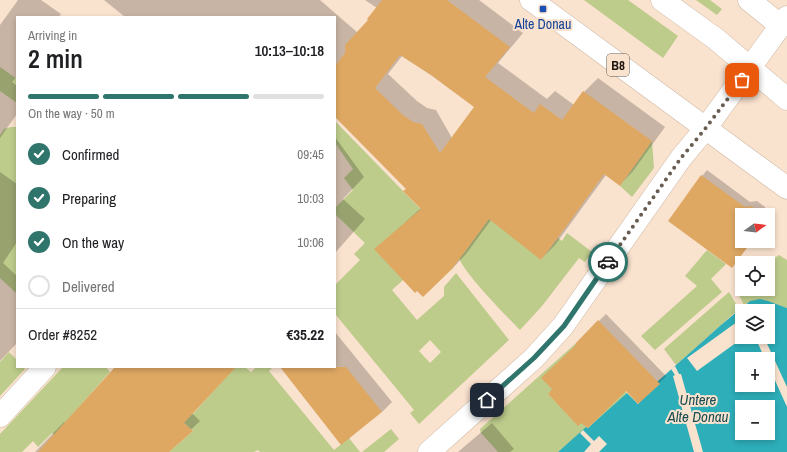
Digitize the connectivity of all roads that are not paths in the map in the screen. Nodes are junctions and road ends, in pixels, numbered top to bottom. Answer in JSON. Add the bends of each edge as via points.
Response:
{"nodes":[{"id":1,"x":531,"y":0,"type":"edge"},
{"id":2,"x":662,"y":0,"type":"edge"},
{"id":3,"x":749,"y":0,"type":"edge"},
{"id":4,"x":784,"y":22,"type":"edge"},
{"id":5,"x":751,"y":67,"type":"junction"},
{"id":6,"x":787,"y":99,"type":"edge"},
{"id":7,"x":705,"y":129,"type":"junction"},
{"id":8,"x":787,"y":188,"type":"edge"},
{"id":9,"x":44,"y":368,"type":"edge"},
{"id":10,"x":0,"y":416,"type":"edge"},
{"id":11,"x":429,"y":452,"type":"edge"}],
"edges":[{"from":1,"to":7,"type":"main road","number":"B8"},
{"from":2,"to":5,"type":"main road"},
{"from":3,"to":4,"type":"main road"},
{"from":4,"to":5,"type":"main road"},
{"from":5,"to":6,"type":"main road"},
{"from":5,"to":7,"type":"main road"},
{"from":7,"to":8,"type":"main road","number":"B8"},
{"from":7,"to":11,"type":"main road","via":[[681,158],[564,326],[534,358]]},
{"from":9,"to":10,"type":"main road"}]}
